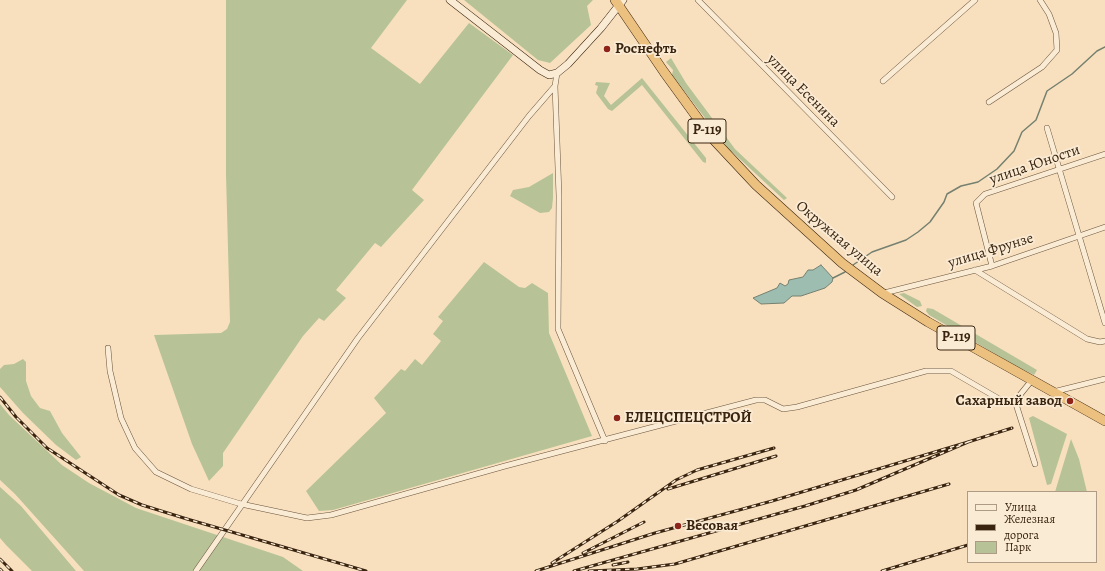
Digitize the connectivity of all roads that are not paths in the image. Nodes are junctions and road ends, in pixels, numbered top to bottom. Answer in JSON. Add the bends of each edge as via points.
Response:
{"nodes":[{"id":1,"x":450,"y":0,"type":"edge"},
{"id":2,"x":698,"y":0,"type":"edge"},
{"id":3,"x":975,"y":0,"type":"edge"},
{"id":4,"x":1040,"y":0,"type":"edge"},
{"id":5,"x":619,"y":2,"type":"edge"},
{"id":6,"x":558,"y":73,"type":"junction"},
{"id":7,"x":883,"y":81,"type":"dead end"},
{"id":8,"x":555,"y":86,"type":"junction"},
{"id":9,"x":989,"y":102,"type":"dead end"},
{"id":10,"x":1047,"y":128,"type":"dead end"},
{"id":11,"x":1105,"y":154,"type":"edge"},
{"id":12,"x":1059,"y":168,"type":"junction"},
{"id":13,"x":892,"y":197,"type":"dead end"},
{"id":14,"x":1105,"y":227,"type":"edge"},
{"id":15,"x":1078,"y":235,"type":"junction"},
{"id":16,"x":992,"y":266,"type":"junction"},
{"id":17,"x":975,"y":270,"type":"junction"},
{"id":18,"x":882,"y":294,"type":"junction"},
{"id":19,"x":1105,"y":323,"type":"edge"},
{"id":20,"x":1105,"y":341,"type":"edge"},
{"id":21,"x":108,"y":348,"type":"dead end"},
{"id":22,"x":1105,"y":379,"type":"edge"},
{"id":23,"x":1032,"y":380,"type":"junction"},
{"id":24,"x":1052,"y":392,"type":"junction"},
{"id":25,"x":1015,"y":401,"type":"junction"},
{"id":26,"x":1105,"y":421,"type":"edge"},
{"id":27,"x":605,"y":441,"type":"junction"},
{"id":28,"x":1035,"y":464,"type":"dead end"},
{"id":29,"x":241,"y":504,"type":"junction"},
{"id":30,"x":196,"y":571,"type":"edge"}],
"edges":[{"from":1,"to":6,"type":"street","via":[[540,70],[549,75]]},
{"from":2,"to":13,"type":"street","name":"улица Есенина"},
{"from":3,"to":7,"type":"street"},
{"from":4,"to":9,"type":"street","via":[[1056,33],[1057,50],[1042,67]]},
{"from":5,"to":6,"type":"street","via":[[601,28]]},
{"from":5,"to":18,"type":"highway","name":"Окружная улица","number":"Р-119","via":[[668,78],[712,138],[761,189],[842,263]]},
{"from":6,"to":8,"type":"street"},
{"from":8,"to":27,"type":"street","via":[[559,194],[558,329]]},
{"from":8,"to":29,"type":"street","via":[[529,116],[358,338]]},
{"from":10,"to":12,"type":"street"},
{"from":11,"to":12,"type":"street","name":"улица Юности"},
{"from":12,"to":15,"type":"street"},
{"from":12,"to":16,"type":"street","name":"улица Юности","via":[[985,194],[976,203]]},
{"from":14,"to":15,"type":"street","name":"улица Фрунзе"},
{"from":15,"to":16,"type":"street","name":"улица Фрунзе"},
{"from":15,"to":19,"type":"street"},
{"from":16,"to":17,"type":"street","name":"улица Фрунзе"},
{"from":17,"to":18,"type":"street","name":"улица Фрунзе"},
{"from":17,"to":20,"type":"street","via":[[1087,339]]},
{"from":18,"to":23,"type":"highway","name":"Окружная улица","number":"Р-119","via":[[979,352]]},
{"from":21,"to":29,"type":"street","via":[[110,371],[121,418],[135,448],[156,472],[191,488]]},
{"from":22,"to":24,"type":"street"},
{"from":23,"to":24,"type":"highway","name":"Окружная улица","number":"Р-119"},
{"from":23,"to":25,"type":"street"},
{"from":24,"to":26,"type":"highway","name":"Окружная улица","number":"Р-119"},
{"from":25,"to":27,"type":"street","via":[[1006,403],[951,371],[926,371],[797,407],[783,409],[765,400],[756,400]]},
{"from":25,"to":28,"type":"street"},
{"from":27,"to":29,"type":"street","via":[[331,515],[307,518]]},
{"from":29,"to":30,"type":"street"}]}
